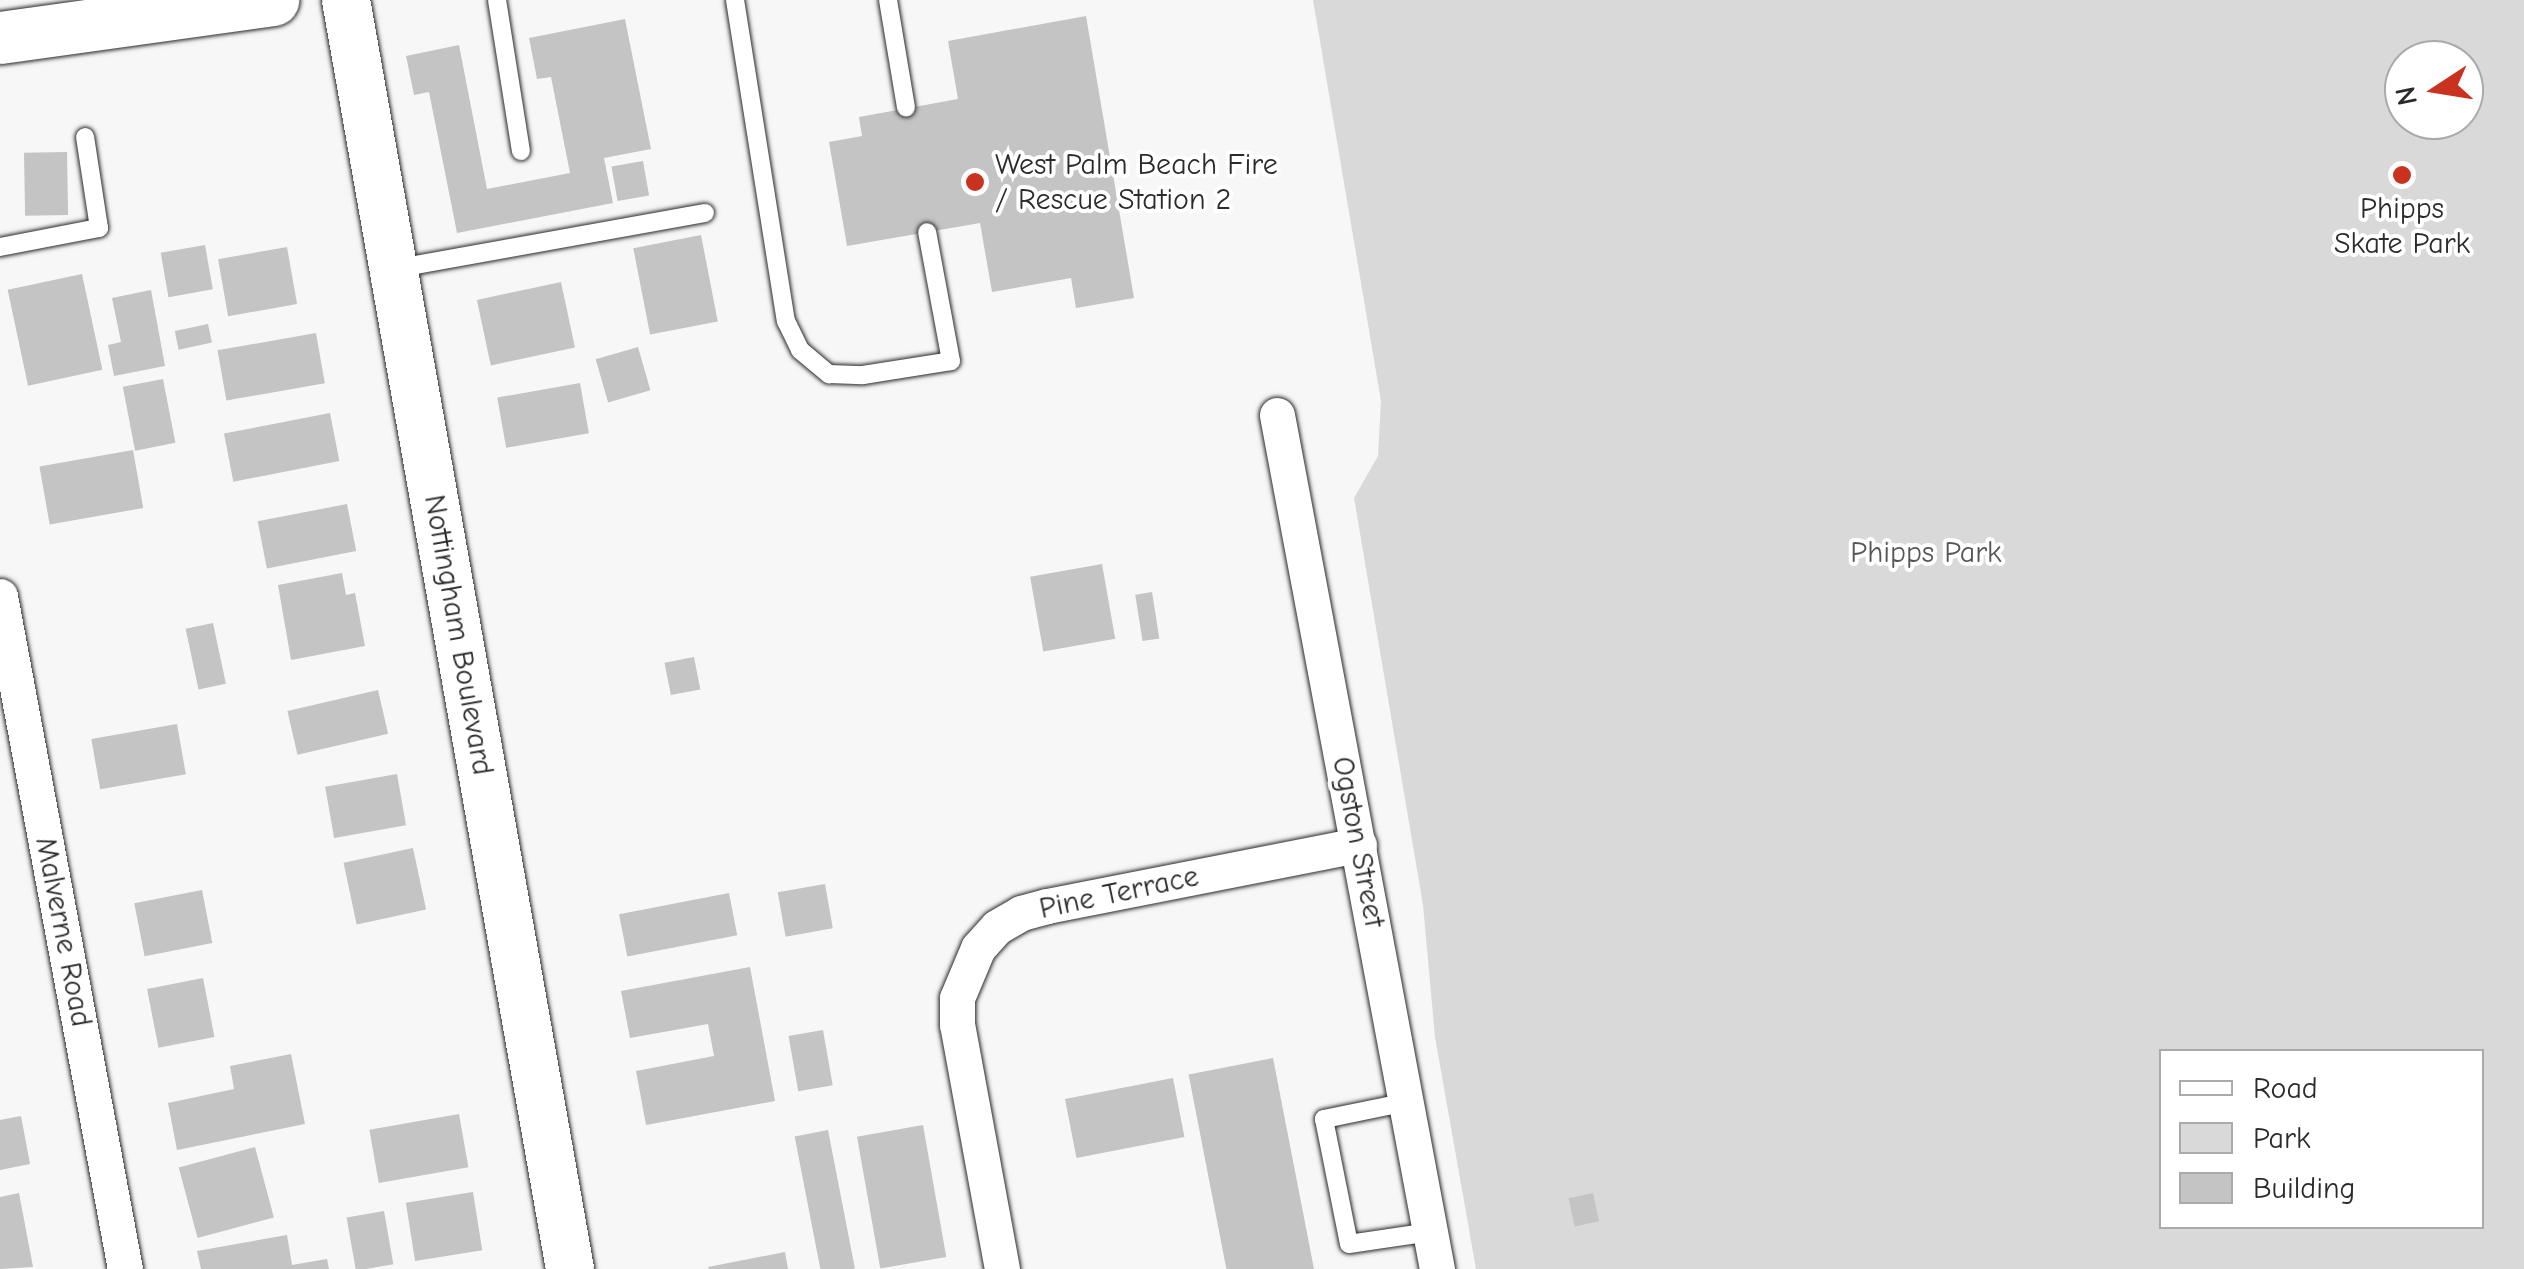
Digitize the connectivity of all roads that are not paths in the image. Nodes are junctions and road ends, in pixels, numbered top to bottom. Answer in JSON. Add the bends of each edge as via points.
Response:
{"nodes":[{"id":1,"x":273,"y":0,"type":"edge"},
{"id":2,"x":346,"y":0,"type":"edge"},
{"id":3,"x":497,"y":0,"type":"edge"},
{"id":4,"x":735,"y":0,"type":"edge"},
{"id":5,"x":888,"y":0,"type":"edge"},
{"id":6,"x":0,"y":38,"type":"edge"},
{"id":7,"x":906,"y":108,"type":"dead end"},
{"id":8,"x":86,"y":137,"type":"dead end"},
{"id":9,"x":522,"y":151,"type":"dead end"},
{"id":10,"x":705,"y":213,"type":"dead end"},
{"id":11,"x":927,"y":232,"type":"dead end"},
{"id":12,"x":0,"y":247,"type":"edge"},
{"id":13,"x":393,"y":269,"type":"junction"},
{"id":14,"x":1276,"y":415,"type":"dead end"},
{"id":15,"x":0,"y":596,"type":"edge"},
{"id":16,"x":1359,"y":845,"type":"junction"},
{"id":17,"x":1406,"y":1102,"type":"junction"},
{"id":18,"x":1430,"y":1232,"type":"junction"},
{"id":19,"x":126,"y":1269,"type":"edge"},
{"id":20,"x":570,"y":1269,"type":"edge"},
{"id":21,"x":1002,"y":1269,"type":"edge"},
{"id":22,"x":1437,"y":1269,"type":"edge"}],
"edges":[{"from":1,"to":6,"type":"main road"},
{"from":2,"to":13,"type":"street","name":"Nottingham Boulevard"},
{"from":3,"to":9,"type":"lane"},
{"from":4,"to":11,"type":"lane","via":[[786,321],[800,350],[829,374],[951,361]]},
{"from":5,"to":7,"type":"lane"},
{"from":8,"to":12,"type":"lane","via":[[99,228]]},
{"from":10,"to":13,"type":"lane"},
{"from":13,"to":20,"type":"street","name":"Nottingham Boulevard"},
{"from":14,"to":16,"type":"street","name":"Ogston Street"},
{"from":15,"to":19,"type":"street","name":"Malverne Road"},
{"from":16,"to":17,"type":"street","name":"Ogston Street"},
{"from":16,"to":21,"type":"street","name":"Pine Terrace","via":[[1021,913],[978,948],[964,972],[957,1025]]},
{"from":17,"to":18,"type":"street","name":"Ogston Street"},
{"from":17,"to":18,"type":"lane","via":[[1324,1119],[1350,1244]]},
{"from":18,"to":22,"type":"street","name":"Ogston Street"}]}
